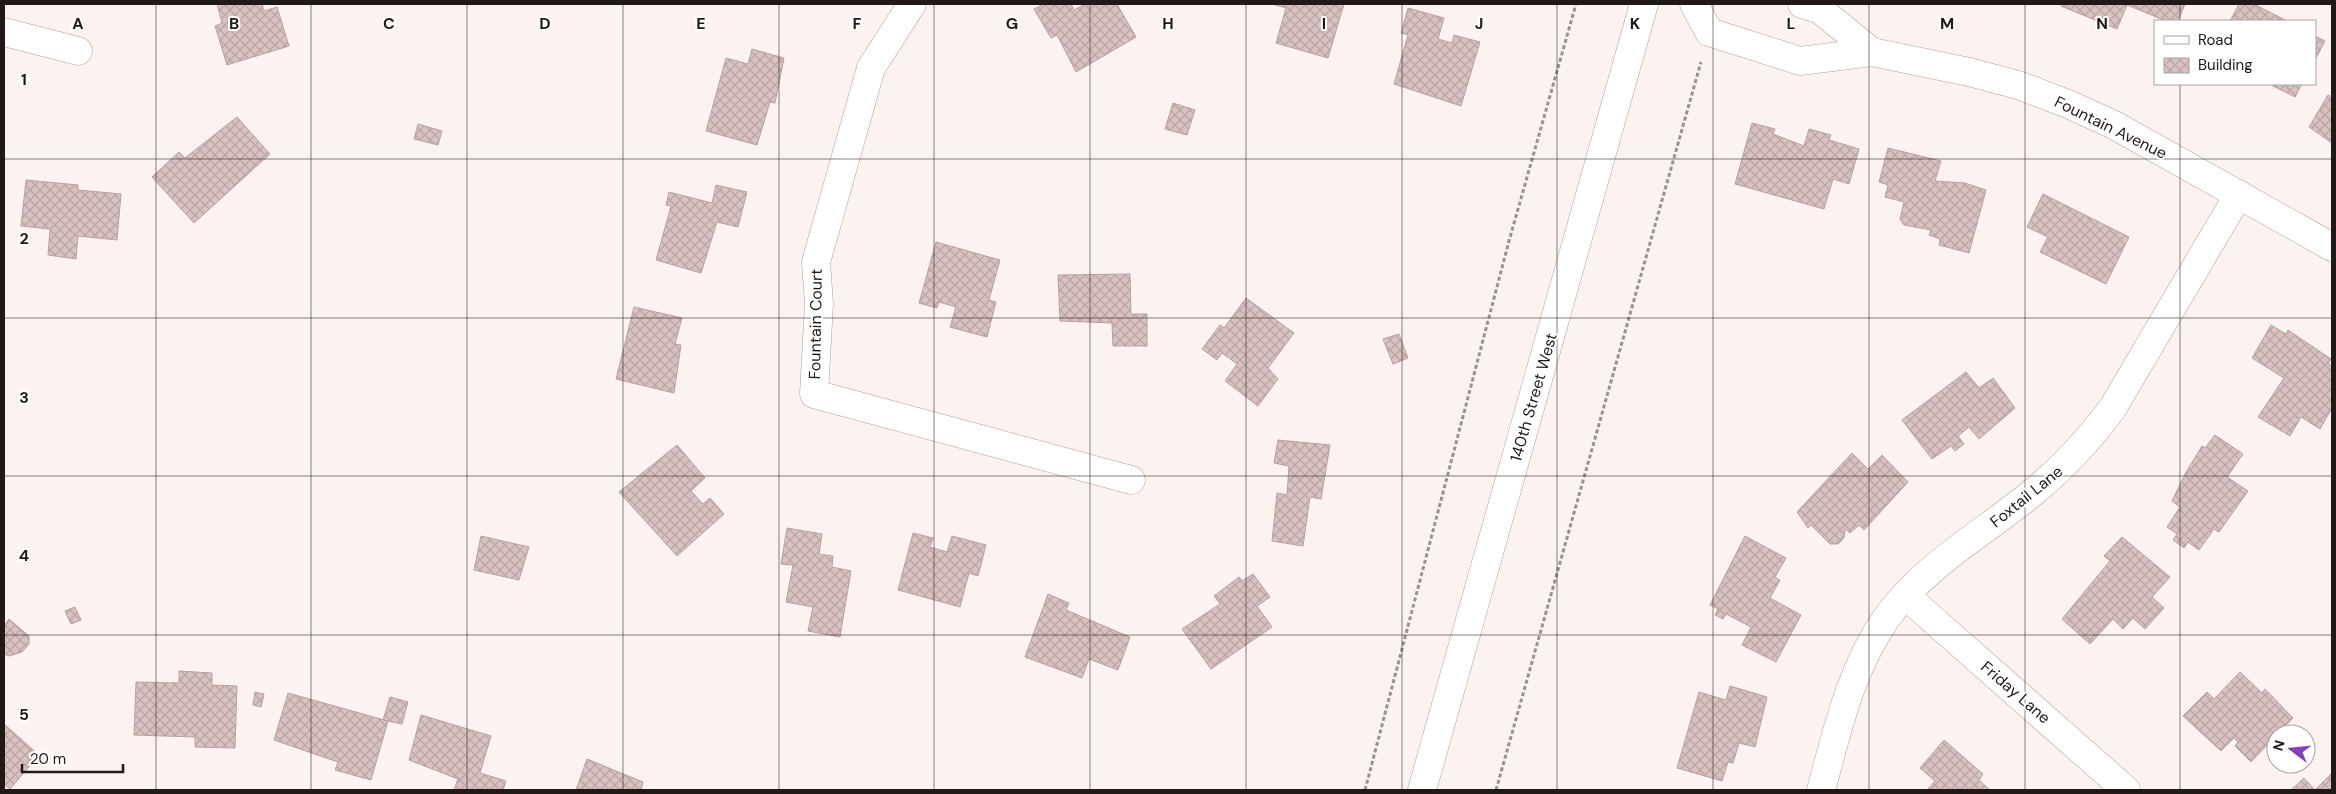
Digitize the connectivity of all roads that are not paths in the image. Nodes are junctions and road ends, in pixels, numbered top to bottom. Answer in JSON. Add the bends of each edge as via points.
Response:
{"nodes":[{"id":1,"x":912,"y":4,"type":"edge"},
{"id":2,"x":1644,"y":4,"type":"edge"},
{"id":3,"x":1694,"y":4,"type":"edge"},
{"id":4,"x":1802,"y":4,"type":"edge"},
{"id":5,"x":4,"y":32,"type":"edge"},
{"id":6,"x":78,"y":51,"type":"dead end"},
{"id":7,"x":1872,"y":52,"type":"junction"},
{"id":8,"x":2239,"y":194,"type":"junction"},
{"id":9,"x":2332,"y":247,"type":"edge"},
{"id":10,"x":1131,"y":480,"type":"dead end"},
{"id":11,"x":1905,"y":595,"type":"junction"},
{"id":12,"x":1422,"y":790,"type":"edge"},
{"id":13,"x":1821,"y":790,"type":"edge"},
{"id":14,"x":2126,"y":790,"type":"edge"}],
"edges":[{"from":1,"to":10,"type":"street","name":"Fountain Court","via":[[871,68],[816,262],[819,304],[814,394]]},
{"from":2,"to":12,"type":"street","name":"140th Street West"},
{"from":3,"to":7,"type":"street","name":"Fountain Avenue","via":[[1709,32],[1800,61]]},
{"from":4,"to":7,"type":"street","name":"Fountain Avenue","via":[[1819,9]]},
{"from":5,"to":6,"type":"street"},
{"from":7,"to":8,"type":"street","name":"Fountain Avenue","via":[[1977,74],[2068,104],[2130,133]]},
{"from":8,"to":9,"type":"street","name":"Fountain Avenue"},
{"from":8,"to":11,"type":"street","name":"Foxtail Lane","via":[[2122,394],[2088,440],[2061,469],[1947,557]]},
{"from":11,"to":13,"type":"street","name":"Foxtail Lane","via":[[1885,620],[1856,675]]},
{"from":11,"to":14,"type":"street","name":"Friday Lane"}]}
